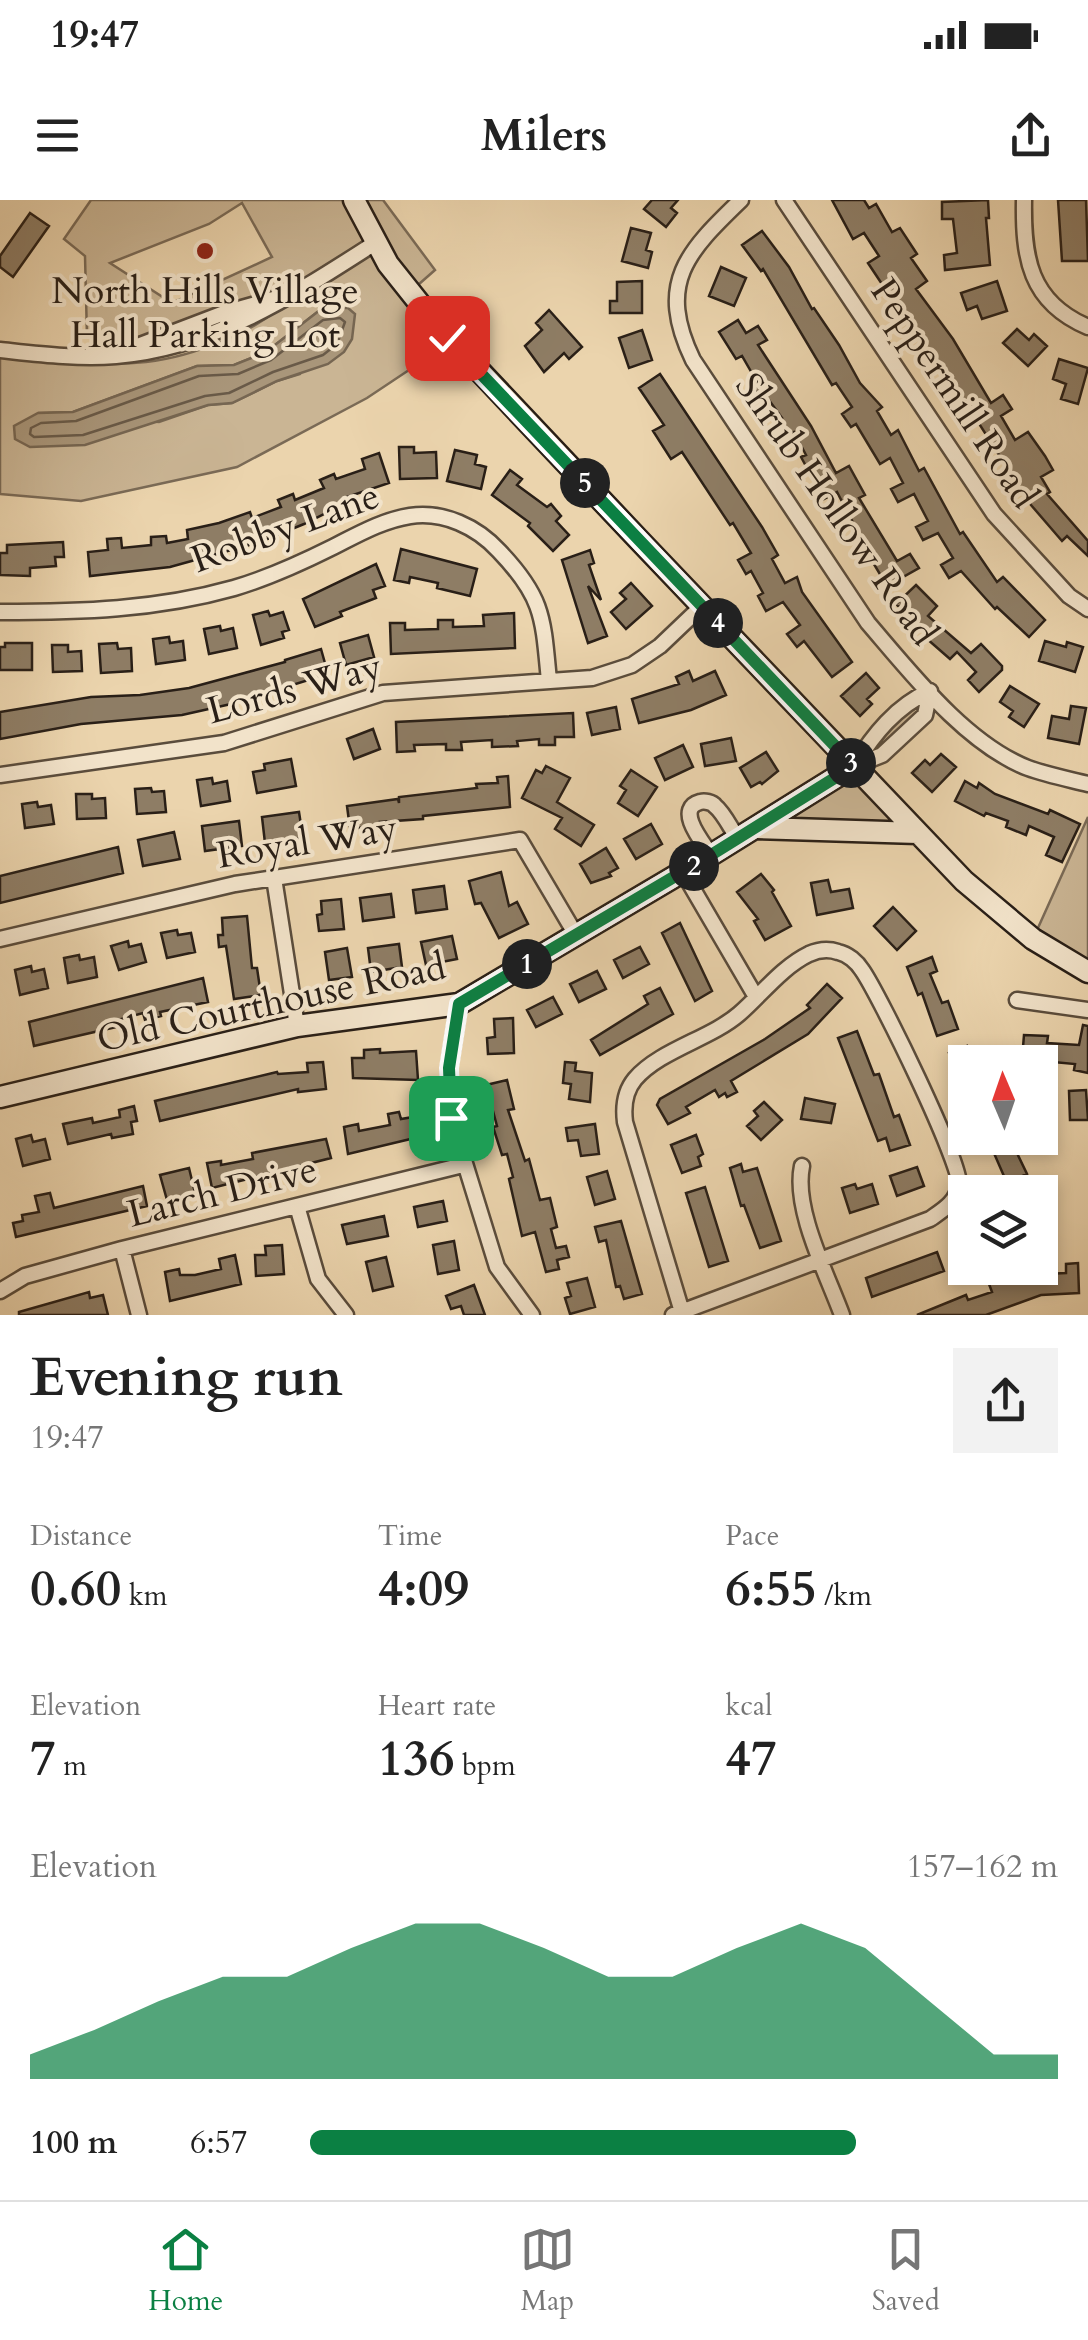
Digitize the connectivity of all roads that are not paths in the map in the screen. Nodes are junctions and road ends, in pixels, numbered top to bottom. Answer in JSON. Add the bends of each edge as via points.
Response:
{"nodes":[{"id":1,"x":354,"y":200,"type":"edge"},
{"id":2,"x":741,"y":200,"type":"edge"},
{"id":3,"x":784,"y":200,"type":"edge"},
{"id":4,"x":1024,"y":200,"type":"edge"},
{"id":5,"x":375,"y":243,"type":"junction"},
{"id":6,"x":1088,"y":326,"type":"edge"},
{"id":7,"x":0,"y":350,"type":"edge"},
{"id":8,"x":702,"y":606,"type":"junction"},
{"id":9,"x":1088,"y":609,"type":"edge"},
{"id":10,"x":0,"y":612,"type":"edge"},
{"id":11,"x":549,"y":681,"type":"junction"},
{"id":12,"x":930,"y":691,"type":"junction"},
{"id":13,"x":854,"y":766,"type":"junction"},
{"id":14,"x":0,"y":775,"type":"edge"},
{"id":15,"x":1088,"y":784,"type":"edge"},
{"id":16,"x":747,"y":833,"type":"junction"},
{"id":17,"x":918,"y":833,"type":"junction"},
{"id":18,"x":711,"y":855,"type":"junction"},
{"id":19,"x":683,"y":872,"type":"junction"},
{"id":20,"x":274,"y":878,"type":"junction"},
{"id":21,"x":576,"y":935,"type":"junction"},
{"id":22,"x":0,"y":940,"type":"edge"},
{"id":23,"x":1088,"y":972,"type":"edge"},
{"id":24,"x":756,"y":997,"type":"junction"},
{"id":25,"x":1017,"y":1000,"type":"dead end"},
{"id":26,"x":459,"y":1004,"type":"junction"},
{"id":27,"x":1088,"y":1010,"type":"edge"},
{"id":28,"x":297,"y":1026,"type":"junction"},
{"id":29,"x":0,"y":1097,"type":"edge"},
{"id":30,"x":463,"y":1164,"type":"junction"},
{"id":31,"x":802,"y":1166,"type":"dead end"},
{"id":32,"x":297,"y":1206,"type":"junction"},
{"id":33,"x":122,"y":1249,"type":"junction"},
{"id":34,"x":822,"y":1260,"type":"junction"},
{"id":35,"x":0,"y":1290,"type":"edge"},
{"id":36,"x":678,"y":1313,"type":"edge"},
{"id":37,"x":139,"y":1315,"type":"edge"},
{"id":38,"x":346,"y":1315,"type":"edge"},
{"id":39,"x":532,"y":1315,"type":"edge"},
{"id":40,"x":842,"y":1315,"type":"edge"}],
"edges":[{"from":1,"to":5,"type":"street"},
{"from":2,"to":12,"type":"street","name":"Shrub Hollow Road","via":[[686,261],[676,311],[682,337],[868,624]]},
{"from":3,"to":9,"type":"street","name":"Peppermill Road","via":[[994,514]]},
{"from":4,"to":6,"type":"street","via":[[1032,274],[1054,306]]},
{"from":5,"to":7,"type":"street","via":[[294,294],[113,356]]},
{"from":5,"to":8,"type":"street","via":[[447,338]]},
{"from":8,"to":11,"type":"street","name":"Lords Way","via":[[632,664],[592,678]]},
{"from":8,"to":13,"type":"street"},
{"from":10,"to":11,"type":"street","name":"Robby Lane","via":[[94,612],[217,592],[290,568],[390,521],[430,516],[490,540],[534,592]]},
{"from":11,"to":14,"type":"street","name":"Lords Way","via":[[383,693],[224,743]]},
{"from":12,"to":13,"type":"street","via":[[925,715],[882,755]]},
{"from":12,"to":15,"type":"street","name":"Shrub Hollow Road","via":[[999,754]]},
{"from":13,"to":16,"type":"street","name":"Old Courthouse Road"},
{"from":13,"to":17,"type":"street"},
{"from":16,"to":17,"type":"street"},
{"from":16,"to":18,"type":"street","name":"Old Courthouse Road"},
{"from":16,"to":18,"type":"street","via":[[716,806],[695,804],[690,819]]},
{"from":17,"to":23,"type":"street","via":[[995,909]]},
{"from":18,"to":19,"type":"street","name":"Old Courthouse Road"},
{"from":19,"to":21,"type":"street","name":"Old Courthouse Road"},
{"from":19,"to":24,"type":"street"},
{"from":20,"to":21,"type":"street","name":"Royal Way","via":[[520,840]]},
{"from":20,"to":22,"type":"street","name":"Royal Way"},
{"from":20,"to":28,"type":"street"},
{"from":21,"to":26,"type":"street","name":"Old Courthouse Road"},
{"from":24,"to":34,"type":"street","via":[[821,950],[840,952],[862,969],[955,1159],[960,1182],[948,1208]]},
{"from":24,"to":36,"type":"street","via":[[737,1016],[644,1071],[624,1102]]},
{"from":25,"to":27,"type":"street"},
{"from":26,"to":28,"type":"street","name":"Old Courthouse Road"},
{"from":26,"to":30,"type":"street","via":[[449,1090]]},
{"from":28,"to":29,"type":"street","name":"Old Courthouse Road"},
{"from":30,"to":32,"type":"street","name":"Larch Drive"},
{"from":30,"to":39,"type":"street","via":[[498,1268]]},
{"from":31,"to":34,"type":"street","via":[[804,1210]]},
{"from":32,"to":33,"type":"street","name":"Larch Drive"},
{"from":32,"to":38,"type":"street","via":[[318,1279]]},
{"from":33,"to":35,"type":"street","name":"Larch Drive","via":[[25,1276]]},
{"from":33,"to":37,"type":"street"},
{"from":34,"to":36,"type":"street"},
{"from":34,"to":40,"type":"street"}]}
